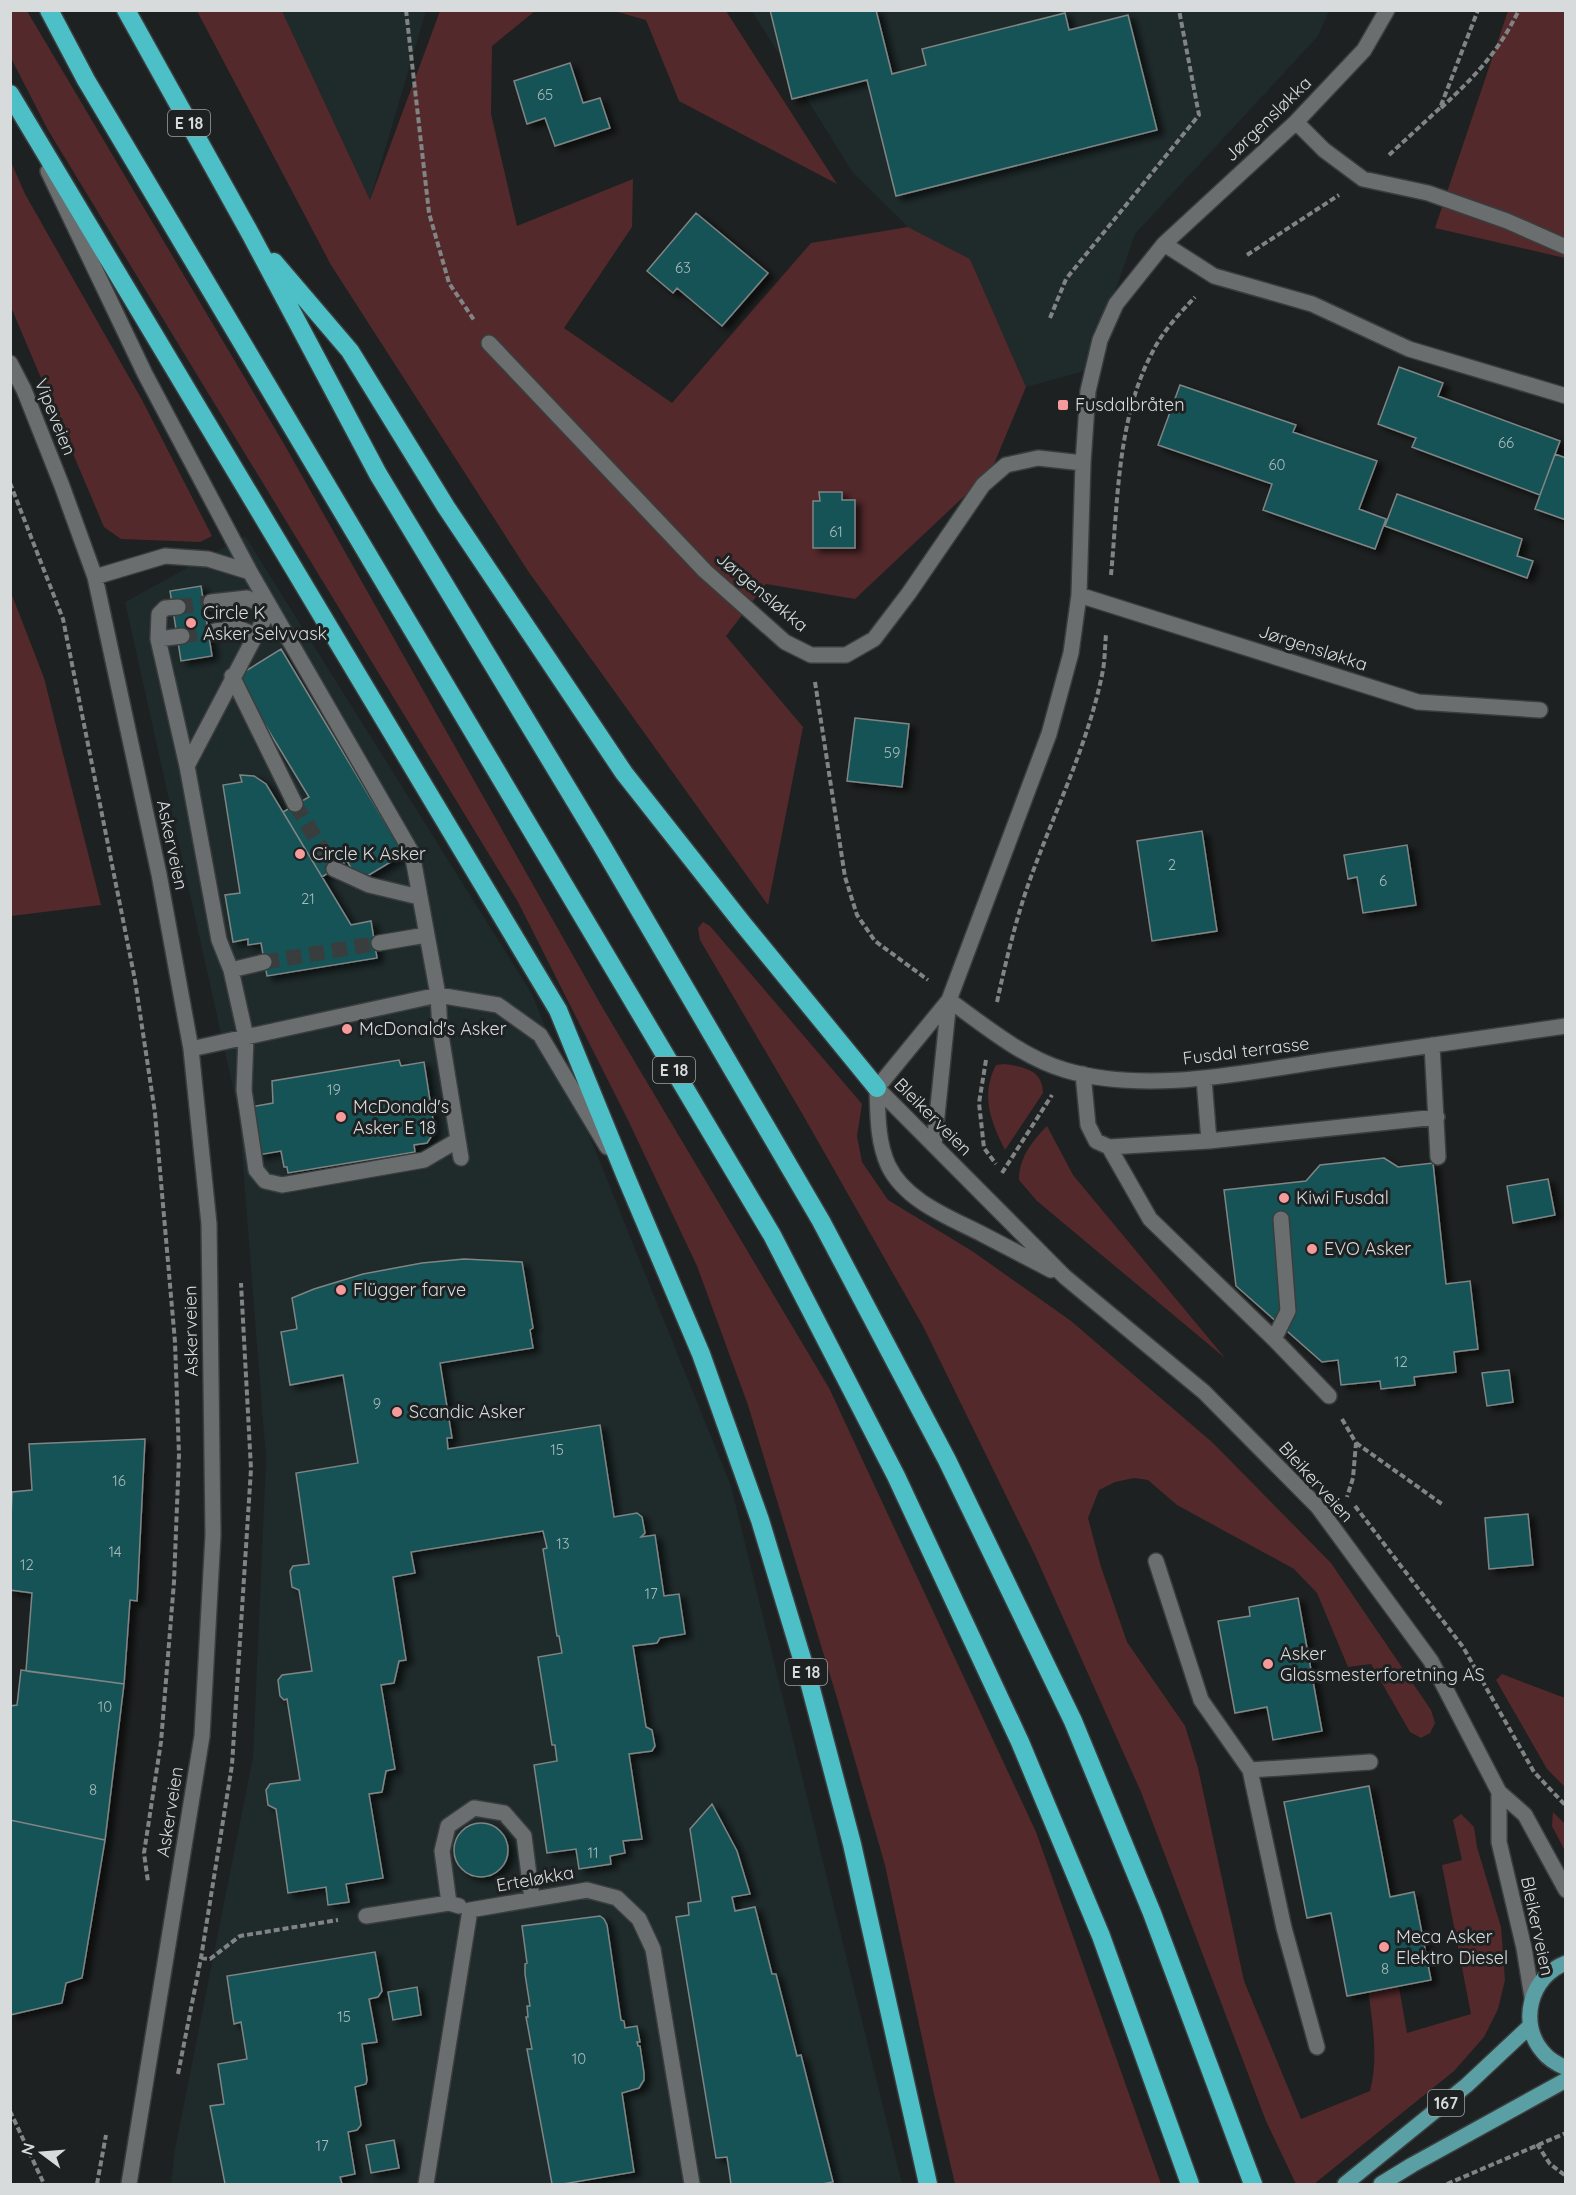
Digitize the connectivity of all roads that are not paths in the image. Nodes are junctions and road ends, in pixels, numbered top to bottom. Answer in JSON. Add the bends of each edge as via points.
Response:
{"nodes":[{"id":1,"x":49,"y":10,"type":"edge"},
{"id":2,"x":126,"y":10,"type":"edge"},
{"id":3,"x":1387,"y":10,"type":"edge"},
{"id":4,"x":14,"y":102,"type":"edge"},
{"id":5,"x":1296,"y":122,"type":"junction"},
{"id":6,"x":252,"y":235,"type":"junction"},
{"id":7,"x":1164,"y":244,"type":"junction"},
{"id":8,"x":1566,"y":247,"type":"edge"},
{"id":9,"x":489,"y":343,"type":"road end"},
{"id":10,"x":10,"y":363,"type":"edge"},
{"id":11,"x":1566,"y":396,"type":"edge"},
{"id":12,"x":1083,"y":462,"type":"junction"},
{"id":13,"x":62,"y":486,"type":"joint"},
{"id":14,"x":250,"y":572,"type":"junction"},
{"id":15,"x":95,"y":577,"type":"junction"},
{"id":16,"x":1079,"y":595,"type":"junction"},
{"id":17,"x":211,"y":602,"type":"tunnel mouth"},
{"id":18,"x":178,"y":607,"type":"tunnel mouth"},
{"id":19,"x":270,"y":608,"type":"junction"},
{"id":20,"x":215,"y":631,"type":"tunnel mouth"},
{"id":21,"x":182,"y":636,"type":"tunnel mouth"},
{"id":22,"x":255,"y":636,"type":"junction"},
{"id":23,"x":158,"y":639,"type":"junction"},
{"id":24,"x":232,"y":676,"type":"junction"},
{"id":25,"x":1540,"y":710,"type":"dead end"},
{"id":26,"x":187,"y":766,"type":"junction"},
{"id":27,"x":295,"y":804,"type":"tunnel mouth"},
{"id":28,"x":334,"y":869,"type":"tunnel mouth"},
{"id":29,"x":419,"y":897,"type":"junction"},
{"id":30,"x":426,"y":935,"type":"junction"},
{"id":31,"x":379,"y":943,"type":"tunnel mouth"},
{"id":32,"x":264,"y":962,"type":"tunnel mouth"},
{"id":33,"x":231,"y":970,"type":"junction"},
{"id":34,"x":438,"y":996,"type":"junction"},
{"id":35,"x":949,"y":1000,"type":"junction"},
{"id":36,"x":1566,"y":1026,"type":"edge"},
{"id":37,"x":246,"y":1037,"type":"junction"},
{"id":38,"x":1431,"y":1045,"type":"junction"},
{"id":39,"x":191,"y":1049,"type":"junction"},
{"id":40,"x":1083,"y":1074,"type":"junction"},
{"id":41,"x":1204,"y":1079,"type":"junction"},
{"id":42,"x":877,"y":1088,"type":"junction"},
{"id":43,"x":1437,"y":1117,"type":"junction"},
{"id":44,"x":458,"y":1140,"type":"junction"},
{"id":45,"x":1209,"y":1141,"type":"junction"},
{"id":46,"x":934,"y":1145,"type":"junction"},
{"id":47,"x":1109,"y":1146,"type":"junction"},
{"id":48,"x":1438,"y":1157,"type":"dead end"},
{"id":49,"x":461,"y":1158,"type":"dead end"},
{"id":50,"x":626,"y":1177,"type":"junction"},
{"id":51,"x":1281,"y":1219,"type":"dead end"},
{"id":52,"x":1065,"y":1277,"type":"junction"},
{"id":53,"x":1274,"y":1339,"type":"junction"},
{"id":54,"x":1329,"y":1396,"type":"road end"},
{"id":55,"x":1156,"y":1561,"type":"dead end"},
{"id":56,"x":1370,"y":1762,"type":"dead end"},
{"id":57,"x":1250,"y":1770,"type":"junction"},
{"id":58,"x":1498,"y":1792,"type":"junction"},
{"id":59,"x":1566,"y":1890,"type":"edge"},
{"id":60,"x":532,"y":1899,"type":"junction"},
{"id":61,"x":449,"y":1903,"type":"junction"},
{"id":62,"x":470,"y":1910,"type":"junction"},
{"id":63,"x":366,"y":1916,"type":"road end"},
{"id":64,"x":1566,"y":1963,"type":"edge"},
{"id":65,"x":1532,"y":1997,"type":"junction"},
{"id":66,"x":1530,"y":2026,"type":"junction"},
{"id":67,"x":1317,"y":2047,"type":"dead end"},
{"id":68,"x":1566,"y":2068,"type":"edge"},
{"id":69,"x":1566,"y":2080,"type":"edge"},
{"id":70,"x":129,"y":2184,"type":"edge"},
{"id":71,"x":426,"y":2184,"type":"edge"},
{"id":72,"x":692,"y":2184,"type":"edge"},
{"id":73,"x":928,"y":2184,"type":"edge"},
{"id":74,"x":1190,"y":2184,"type":"edge"},
{"id":75,"x":1253,"y":2184,"type":"edge"},
{"id":76,"x":1345,"y":2184,"type":"edge"},
{"id":77,"x":1381,"y":2184,"type":"edge"}],
"edges":[{"from":1,"to":74,"type":"highway","number":"E 18","via":[[86,80],[772,1235],[896,1476],[1020,1742],[1101,1936]]},
{"from":2,"to":6,"type":"highway","number":"E 18"},
{"from":3,"to":5,"type":"street","name":"Jørgensløkka","via":[[1364,50]]},
{"from":4,"to":14,"type":"street","via":[[145,374]]},
{"from":4,"to":50,"type":"highway","number":"E 18","via":[[558,1010]]},
{"from":5,"to":7,"type":"street","name":"Jørgensløkka"},
{"from":5,"to":8,"type":"street","via":[[1324,150],[1363,179],[1428,194],[1507,221]]},
{"from":6,"to":42,"type":"highway","number":"E 18","via":[[350,351],[446,507],[624,773]]},
{"from":6,"to":75,"type":"highway","number":"E 18","via":[[378,474],[822,1221],[947,1460],[1073,1721],[1152,1913]]},
{"from":7,"to":11,"type":"street","via":[[1214,276],[1312,304],[1409,349]]},
{"from":7,"to":12,"type":"street","name":"Jørgensløkka","via":[[1116,304],[1100,340],[1088,391]]},
{"from":9,"to":12,"type":"street","name":"Jørgensløkka","via":[[705,571],[784,642],[811,655],[846,656],[874,639],[983,485],[1006,465],[1038,458]]},
{"from":10,"to":13,"type":"street","name":"Vipeveien"},
{"from":12,"to":16,"type":"street","name":"Jørgensløkka"},
{"from":13,"to":15,"type":"street","name":"Askerveien"},
{"from":14,"to":15,"type":"street","via":[[208,559],[165,556]]},
{"from":14,"to":19,"type":"street"},
{"from":15,"to":39,"type":"street","name":"Askerveien","via":[[159,873]]},
{"from":16,"to":25,"type":"street","name":"Jørgensløkka","via":[[1418,702]]},
{"from":16,"to":35,"type":"street","name":"Jørgensløkka","via":[[1071,654],[1049,734]]},
{"from":17,"to":19,"type":"street","via":[[246,598]]},
{"from":18,"to":23,"type":"street","via":[[165,608],[159,614]]},
{"from":19,"to":22,"type":"street"},
{"from":19,"to":29,"type":"street","via":[[408,843]]},
{"from":20,"to":22,"type":"street","via":[[238,628]]},
{"from":21,"to":23,"type":"street"},
{"from":22,"to":24,"type":"street"},
{"from":23,"to":26,"type":"street"},
{"from":24,"to":26,"type":"street"},
{"from":24,"to":27,"type":"street"},
{"from":26,"to":33,"type":"street","via":[[219,940]]},
{"from":28,"to":29,"type":"street","via":[[369,885]]},
{"from":29,"to":30,"type":"street"},
{"from":30,"to":31,"type":"street"},
{"from":30,"to":34,"type":"street"},
{"from":32,"to":33,"type":"street"},
{"from":33,"to":37,"type":"street"},
{"from":34,"to":37,"type":"street"},
{"from":34,"to":44,"type":"street"},
{"from":34,"to":50,"type":"street","via":[[498,1005],[540,1035]]},
{"from":35,"to":40,"type":"street","name":"Fusdal terrasse","via":[[1029,1054]]},
{"from":35,"to":42,"type":"street","name":"Jørgensløkka"},
{"from":35,"to":46,"type":"street","name":"Jørgensløkka"},
{"from":36,"to":38,"type":"street","name":"Fusdal terrasse"},
{"from":37,"to":39,"type":"street"},
{"from":37,"to":44,"type":"street","via":[[244,1090],[256,1170],[265,1180],[282,1185],[424,1160]]},
{"from":38,"to":41,"type":"street","name":"Fusdal terrasse"},
{"from":38,"to":43,"type":"street"},
{"from":39,"to":70,"type":"street","name":"Askerveien","via":[[209,1224],[213,1534],[202,1736]]},
{"from":40,"to":41,"type":"street","name":"Fusdal terrasse","via":[[1123,1081]]},
{"from":40,"to":47,"type":"street","via":[[1088,1125],[1096,1141]]},
{"from":41,"to":45,"type":"street"},
{"from":42,"to":46,"type":"street","name":"Bleikerveien"},
{"from":42,"to":52,"type":"street","name":"Bleikerveien","via":[[879,1141],[888,1166],[900,1183],[940,1213]]},
{"from":43,"to":45,"type":"street"},
{"from":43,"to":48,"type":"street"},
{"from":44,"to":49,"type":"street"},
{"from":45,"to":47,"type":"street"},
{"from":46,"to":52,"type":"street","name":"Bleikerveien"},
{"from":47,"to":53,"type":"street","via":[[1150,1220]]},
{"from":50,"to":73,"type":"highway","number":"E 18","via":[[702,1354],[760,1520],[810,1685],[852,1844]]},
{"from":51,"to":53,"type":"street","via":[[1288,1311]]},
{"from":52,"to":58,"type":"street","name":"Bleikerveien","via":[[1204,1392],[1318,1507],[1431,1661]]},
{"from":53,"to":54,"type":"street"},
{"from":55,"to":57,"type":"street","via":[[1201,1700]]},
{"from":56,"to":57,"type":"street"},
{"from":57,"to":67,"type":"street","via":[[1284,1928]]},
{"from":58,"to":59,"type":"street","name":"Bleikerveien","via":[[1526,1815]]},
{"from":58,"to":65,"type":"street","name":"Bleikerveien","via":[[1499,1842]]},
{"from":60,"to":61,"type":"street","via":[[524,1836],[504,1813],[474,1808],[448,1826],[442,1851]]},
{"from":60,"to":62,"type":"street","name":"Erteløkka"},
{"from":60,"to":72,"type":"street","name":"Erteløkka","via":[[587,1890],[617,1898],[639,1919],[653,1948]]},
{"from":61,"to":62,"type":"street"},
{"from":61,"to":63,"type":"street"},
{"from":62,"to":71,"type":"street"},
{"from":64,"to":65,"type":"main road","via":[[1548,1974]]},
{"from":65,"to":66,"type":"main road"},
{"from":66,"to":68,"type":"main road","via":[[1542,2051]]},
{"from":66,"to":76,"type":"main road","number":"167","via":[[1467,2085]]},
{"from":69,"to":77,"type":"main road","number":"167"}]}
